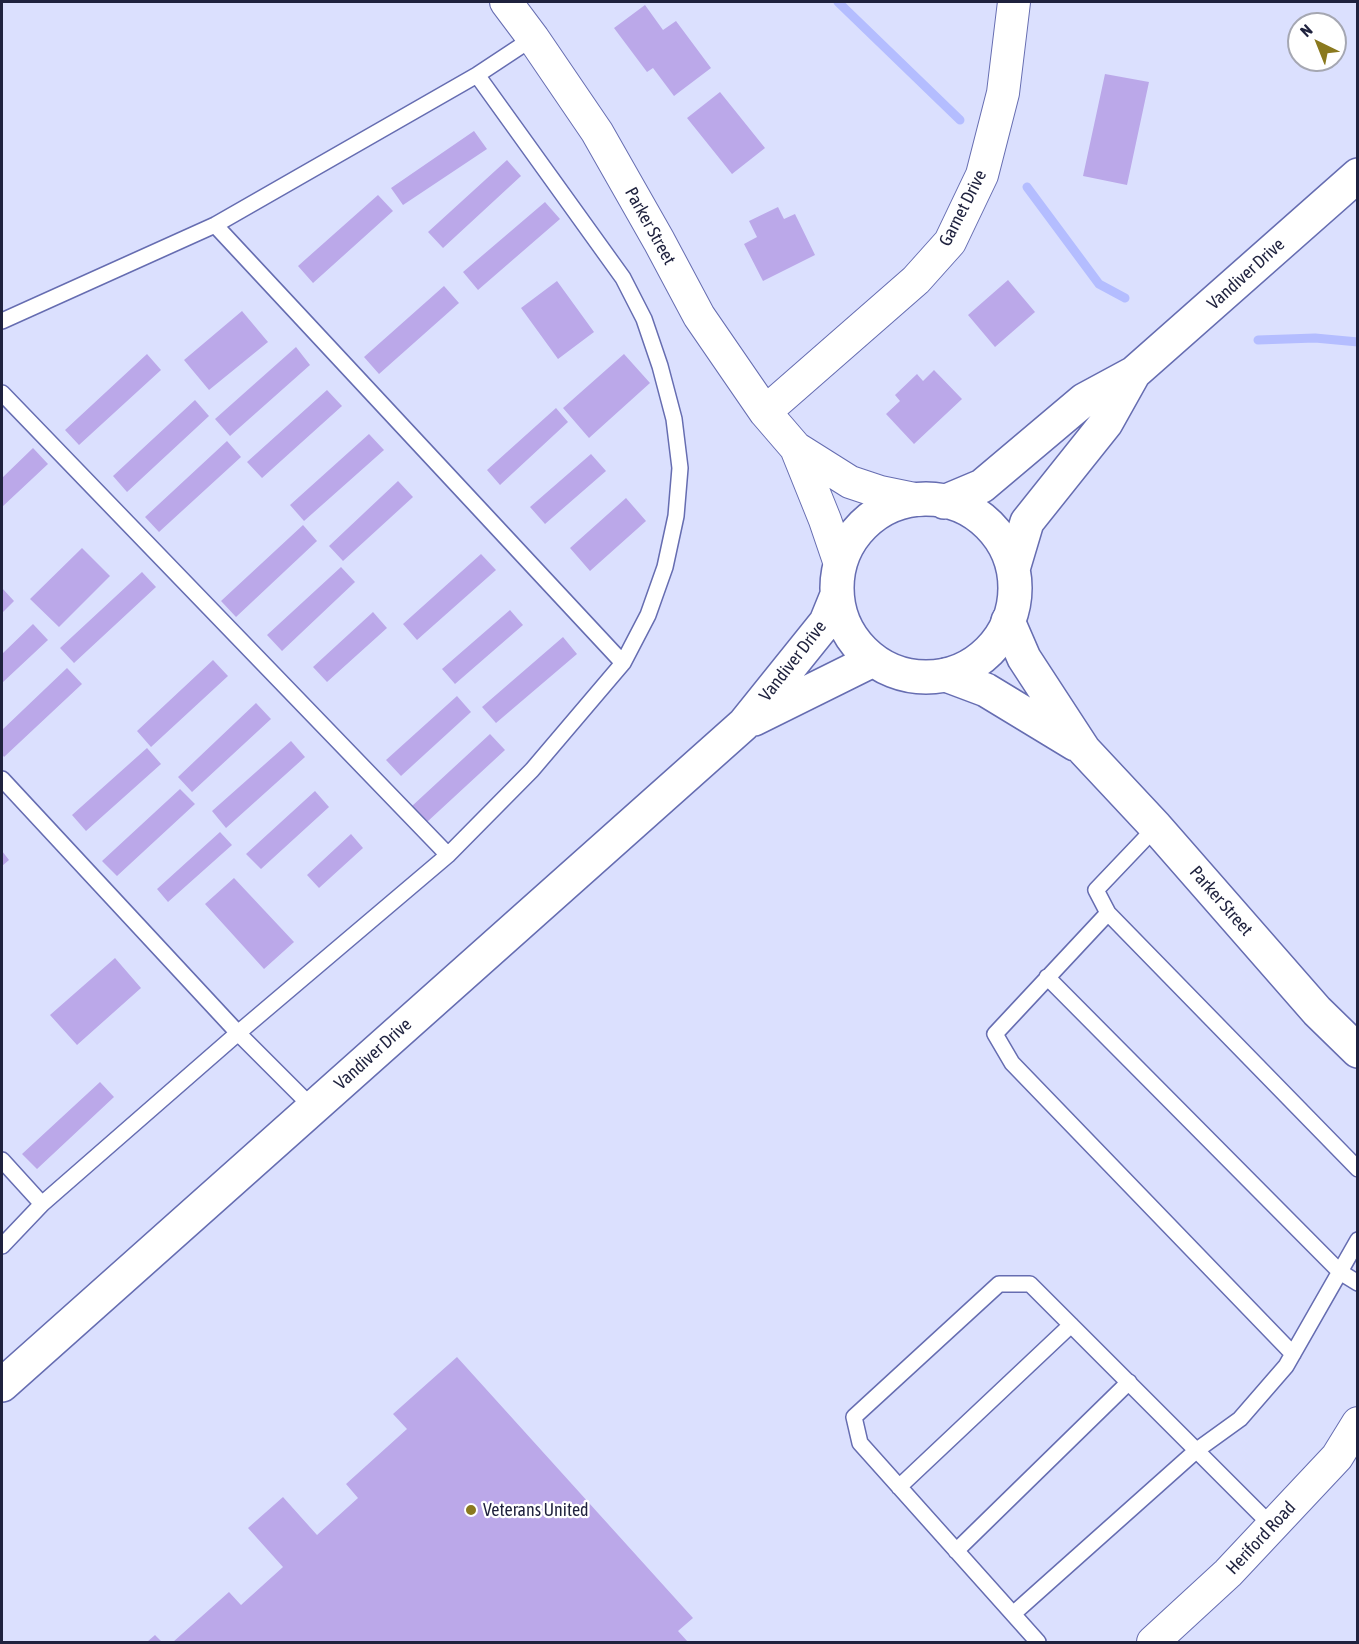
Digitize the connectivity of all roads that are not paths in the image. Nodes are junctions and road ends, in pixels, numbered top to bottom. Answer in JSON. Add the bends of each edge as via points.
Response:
{"nodes":[{"id":1,"x":506,"y":2,"type":"edge"},
{"id":2,"x":1014,"y":2,"type":"edge"},
{"id":3,"x":533,"y":38,"type":"junction"},
{"id":4,"x":477,"y":75,"type":"junction"},
{"id":5,"x":1358,"y":176,"type":"edge"},
{"id":6,"x":214,"y":225,"type":"junction"},
{"id":7,"x":2,"y":321,"type":"edge"},
{"id":8,"x":1134,"y":373,"type":"junction"},
{"id":9,"x":2,"y":393,"type":"edge"},
{"id":10,"x":765,"y":412,"type":"junction"},
{"id":11,"x":795,"y":448,"type":"junction"},
{"id":12,"x":932,"y":501,"type":"junction"},
{"id":13,"x":1013,"y":569,"type":"junction"},
{"id":14,"x":838,"y":579,"type":"junction"},
{"id":15,"x":1008,"y":621,"type":"junction"},
{"id":16,"x":873,"y":660,"type":"junction"},
{"id":17,"x":623,"y":663,"type":"junction"},
{"id":18,"x":946,"y":675,"type":"junction"},
{"id":19,"x":744,"y":724,"type":"junction"},
{"id":20,"x":1084,"y":750,"type":"junction"},
{"id":21,"x":2,"y":779,"type":"edge"},
{"id":22,"x":1156,"y":827,"type":"junction"},
{"id":23,"x":448,"y":855,"type":"junction"},
{"id":24,"x":1108,"y":913,"type":"junction"},
{"id":25,"x":1047,"y":977,"type":"junction"},
{"id":26,"x":238,"y":1033,"type":"junction"},
{"id":27,"x":1358,"y":1051,"type":"edge"},
{"id":28,"x":313,"y":1108,"type":"junction"},
{"id":29,"x":2,"y":1160,"type":"edge"},
{"id":30,"x":1358,"y":1169,"type":"edge"},
{"id":31,"x":42,"y":1204,"type":"junction"},
{"id":32,"x":1358,"y":1240,"type":"edge"},
{"id":33,"x":2,"y":1246,"type":"edge"},
{"id":34,"x":1340,"y":1272,"type":"junction"},
{"id":35,"x":1358,"y":1283,"type":"edge"},
{"id":36,"x":1071,"y":1325,"type":"junction"},
{"id":37,"x":1293,"y":1354,"type":"junction"},
{"id":38,"x":1129,"y":1382,"type":"junction"},
{"id":39,"x":2,"y":1385,"type":"edge"},
{"id":40,"x":1358,"y":1423,"type":"edge"},
{"id":41,"x":1197,"y":1450,"type":"junction"},
{"id":42,"x":899,"y":1487,"type":"junction"},
{"id":43,"x":1272,"y":1526,"type":"junction"},
{"id":44,"x":956,"y":1551,"type":"junction"},
{"id":45,"x":1013,"y":1614,"type":"junction"},
{"id":46,"x":1038,"y":1642,"type":"edge"},
{"id":47,"x":1153,"y":1642,"type":"edge"}],
"edges":[{"from":1,"to":3,"type":"street","name":"Parker Street"},
{"from":2,"to":10,"type":"street","name":"Garnet Drive","via":[[1003,93],[982,175],[950,242],[916,280]]},
{"from":3,"to":4,"type":"lane"},
{"from":3,"to":10,"type":"street","name":"Parker Street","via":[[597,132],[699,316]]},
{"from":4,"to":6,"type":"lane"},
{"from":4,"to":17,"type":"lane","via":[[623,278],[644,319],[674,418],[680,468],[676,516],[665,567],[648,615]]},
{"from":5,"to":8,"type":"main road","name":"Vandiver Drive"},
{"from":6,"to":7,"type":"lane"},
{"from":6,"to":17,"type":"lane"},
{"from":8,"to":12,"type":"main road","name":"Vandiver Drive","via":[[1084,400],[982,486]]},
{"from":8,"to":13,"type":"main road","name":"Vandiver Drive","via":[[1106,423],[1027,522]]},
{"from":9,"to":23,"type":"lane"},
{"from":10,"to":11,"type":"street","name":"Parker Street"},
{"from":11,"to":12,"type":"street","name":"Parker Street","via":[[850,482]]},
{"from":11,"to":14,"type":"street","name":"Parker Street","via":[[825,520]]},
{"from":12,"to":13,"type":"main road","via":[[964,508],[988,525],[1004,545]]},
{"from":12,"to":14,"type":"main road","via":[[890,508],[870,520],[854,536]]},
{"from":13,"to":15,"type":"main road","via":[[1014,595]]},
{"from":14,"to":16,"type":"main road","via":[[839,610],[852,638]]},
{"from":14,"to":19,"type":"main road","name":"Vandiver Drive","via":[[826,622]]},
{"from":15,"to":18,"type":"main road","via":[[987,653],[975,663]]},
{"from":15,"to":20,"type":"main road","name":"Parker Street","via":[[1024,658]]},
{"from":16,"to":18,"type":"main road","via":[[900,674]]},
{"from":16,"to":19,"type":"main road","name":"Vandiver Drive"},
{"from":17,"to":23,"type":"lane","via":[[532,771]]},
{"from":18,"to":20,"type":"main road","name":"Parker Street","via":[[986,690]]},
{"from":19,"to":28,"type":"main road","name":"Vandiver Drive"},
{"from":20,"to":22,"type":"main road","name":"Parker Street"},
{"from":21,"to":26,"type":"lane"},
{"from":22,"to":24,"type":"lane","via":[[1096,890]]},
{"from":22,"to":27,"type":"main road","name":"Parker Street","via":[[1317,1011]]},
{"from":23,"to":26,"type":"lane"},
{"from":24,"to":25,"type":"lane"},
{"from":24,"to":30,"type":"lane"},
{"from":25,"to":34,"type":"lane"},
{"from":25,"to":37,"type":"lane","via":[[995,1034],[1012,1063]]},
{"from":26,"to":28,"type":"lane"},
{"from":26,"to":31,"type":"lane"},
{"from":28,"to":39,"type":"main road","name":"Vandiver Drive"},
{"from":29,"to":31,"type":"lane"},
{"from":31,"to":33,"type":"lane"},
{"from":32,"to":34,"type":"lane"},
{"from":34,"to":35,"type":"lane"},
{"from":34,"to":37,"type":"lane"},
{"from":36,"to":38,"type":"lane"},
{"from":36,"to":42,"type":"lane"},
{"from":36,"to":42,"type":"lane","via":[[1030,1284],[999,1284],[854,1417],[860,1443]]},
{"from":37,"to":41,"type":"lane","via":[[1240,1419]]},
{"from":38,"to":41,"type":"lane"},
{"from":38,"to":44,"type":"lane"},
{"from":40,"to":43,"type":"street","name":"Heriford Road","via":[[1337,1457]]},
{"from":41,"to":43,"type":"lane"},
{"from":41,"to":45,"type":"lane"},
{"from":42,"to":44,"type":"lane"},
{"from":43,"to":47,"type":"street","name":"Heriford Road"},
{"from":44,"to":45,"type":"lane"},
{"from":45,"to":46,"type":"lane"}]}
